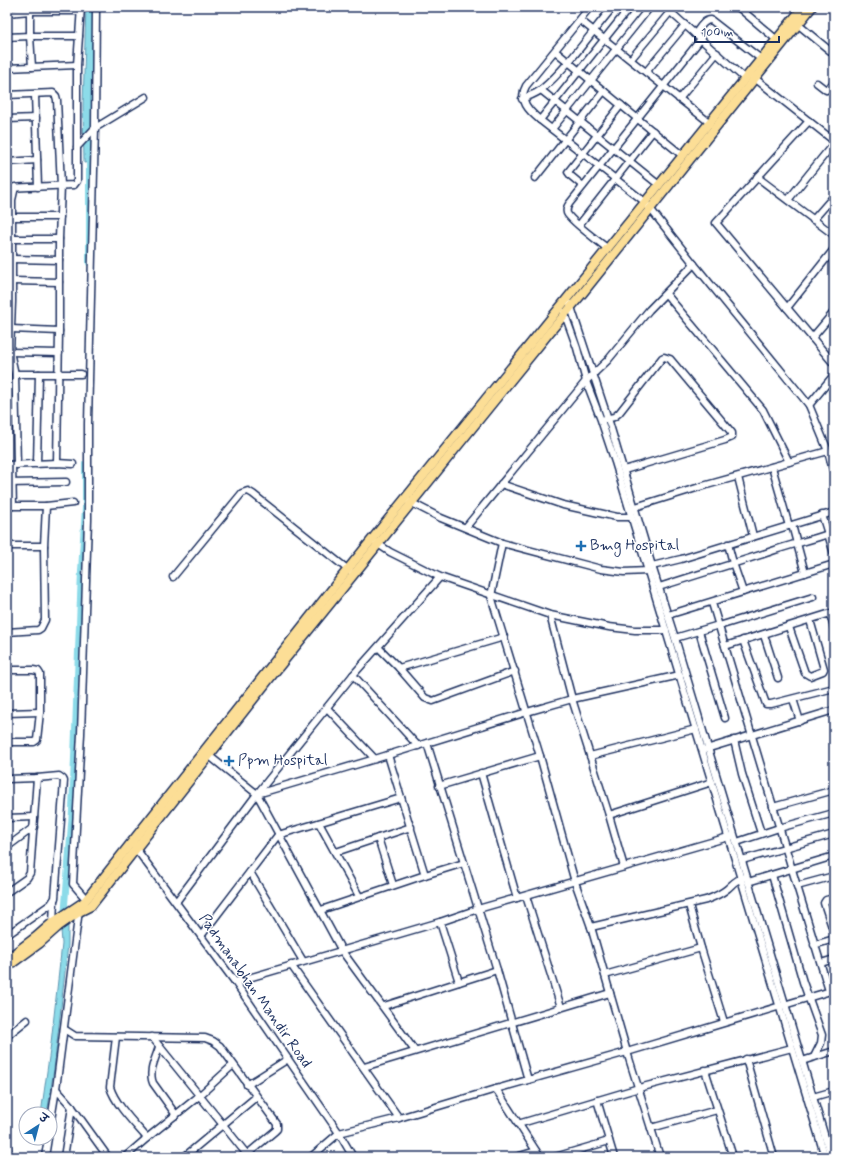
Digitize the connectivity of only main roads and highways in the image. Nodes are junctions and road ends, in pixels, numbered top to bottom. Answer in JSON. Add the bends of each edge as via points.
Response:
{"nodes":[{"id":1,"x":803,"y":7,"type":"edge"},
{"id":2,"x":812,"y":7,"type":"edge"},
{"id":3,"x":796,"y":22,"type":"junction"},
{"id":4,"x":749,"y":77,"type":"junction"},
{"id":5,"x":648,"y":205,"type":"junction"},
{"id":6,"x":408,"y":501,"type":"junction"},
{"id":7,"x":134,"y":846,"type":"junction"},
{"id":8,"x":78,"y":909,"type":"junction"},
{"id":9,"x":56,"y":924,"type":"junction"},
{"id":10,"x":7,"y":959,"type":"edge"},
{"id":11,"x":7,"y":967,"type":"edge"}],
"edges":[{"from":1,"to":3,"type":"main road"},
{"from":2,"to":3,"type":"main road"},
{"from":3,"to":4,"type":"main road"},
{"from":3,"to":4,"type":"main road","via":[[777,40]]},
{"from":4,"to":5,"type":"main road"},
{"from":4,"to":5,"type":"main road","via":[[659,185]]},
{"from":5,"to":6,"type":"main road","via":[[565,314]]},
{"from":5,"to":6,"type":"main road","via":[[568,297]]},
{"from":6,"to":7,"type":"main road"},
{"from":7,"to":8,"type":"main road"},
{"from":7,"to":8,"type":"main road","via":[[91,906]]},
{"from":8,"to":9,"type":"main road"},
{"from":9,"to":10,"type":"main road"},
{"from":9,"to":11,"type":"main road","via":[[40,944]]}]}
